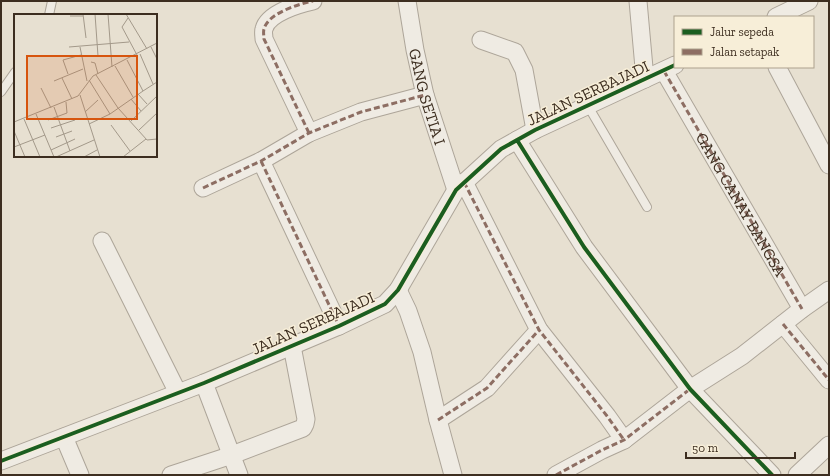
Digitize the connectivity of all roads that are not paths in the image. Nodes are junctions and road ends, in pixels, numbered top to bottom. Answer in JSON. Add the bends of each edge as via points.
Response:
{"nodes":[{"id":1,"x":52,"y":1,"type":"edge"},
{"id":2,"x":313,"y":1,"type":"edge"},
{"id":3,"x":407,"y":1,"type":"edge"},
{"id":4,"x":638,"y":1,"type":"edge"},
{"id":5,"x":809,"y":1,"type":"edge"},
{"id":6,"x":49,"y":14,"type":"edge"},
{"id":7,"x":778,"y":16,"type":"edge"},
{"id":8,"x":481,"y":40,"type":"dead end"},
{"id":9,"x":669,"y":68,"type":"edge"},
{"id":10,"x":778,"y":68,"type":"edge"},
{"id":11,"x":14,"y":73,"type":"edge"},
{"id":12,"x":645,"y":79,"type":"junction"},
{"id":13,"x":1,"y":92,"type":"edge"},
{"id":14,"x":425,"y":95,"type":"junction"},
{"id":15,"x":588,"y":106,"type":"junction"},
{"id":16,"x":535,"y":130,"type":"junction"},
{"id":17,"x":309,"y":133,"type":"junction"},
{"id":18,"x":517,"y":140,"type":"junction"},
{"id":19,"x":261,"y":162,"type":"junction"},
{"id":20,"x":829,"y":165,"type":"edge"},
{"id":21,"x":460,"y":186,"type":"junction"},
{"id":22,"x":203,"y":188,"type":"dead end"},
{"id":23,"x":647,"y":207,"type":"dead end"},
{"id":24,"x":102,"y":241,"type":"dead end"},
{"id":25,"x":398,"y":290,"type":"junction"},
{"id":26,"x":829,"y":290,"type":"edge"},
{"id":27,"x":802,"y":309,"type":"junction"},
{"id":28,"x":783,"y":324,"type":"junction"},
{"id":29,"x":339,"y":326,"type":"junction"},
{"id":30,"x":539,"y":330,"type":"junction"},
{"id":31,"x":292,"y":346,"type":"junction"},
{"id":32,"x":829,"y":380,"type":"edge"},
{"id":33,"x":204,"y":383,"type":"junction"},
{"id":34,"x":690,"y":389,"type":"junction"},
{"id":35,"x":178,"y":393,"type":"junction"},
{"id":36,"x":438,"y":420,"type":"junction"},
{"id":37,"x":64,"y":437,"type":"junction"},
{"id":38,"x":624,"y":440,"type":"junction"},
{"id":39,"x":829,"y":445,"type":"edge"},
{"id":40,"x":232,"y":455,"type":"junction"},
{"id":41,"x":1,"y":461,"type":"edge"},
{"id":42,"x":80,"y":475,"type":"edge"},
{"id":43,"x":171,"y":475,"type":"edge"},
{"id":44,"x":239,"y":475,"type":"edge"},
{"id":45,"x":454,"y":475,"type":"edge"},
{"id":46,"x":556,"y":475,"type":"edge"},
{"id":47,"x":772,"y":475,"type":"edge"},
{"id":48,"x":797,"y":475,"type":"edge"}],
"edges":[{"from":1,"to":6,"type":"lane"},
{"from":2,"to":17,"type":"street","via":[[296,5],[273,17],[264,30],[264,39]]},
{"from":3,"to":14,"type":"street","name":"GANG SETIA I"},
{"from":4,"to":12,"type":"street"},
{"from":5,"to":7,"type":"street"},
{"from":8,"to":16,"type":"street","via":[[515,52],[524,70]]},
{"from":9,"to":12,"type":"street","name":"JALAN SERBAJADI"},
{"from":9,"to":27,"type":"street","name":"GANG CANAY BANGSA"},
{"from":10,"to":20,"type":"street"},
{"from":11,"to":13,"type":"lane"},
{"from":12,"to":15,"type":"street","name":"JALAN SERBAJADI"},
{"from":14,"to":17,"type":"street","via":[[361,112]]},
{"from":14,"to":21,"type":"street","name":"GANG SETIA I"},
{"from":15,"to":16,"type":"street","name":"JALAN SERBAJADI"},
{"from":15,"to":23,"type":"lane"},
{"from":16,"to":18,"type":"street","name":"JALAN SERBAJADI"},
{"from":17,"to":19,"type":"street"},
{"from":18,"to":21,"type":"street","name":"JALAN SERBAJADI","via":[[501,148]]},
{"from":18,"to":34,"type":"street","via":[[584,247]]},
{"from":19,"to":22,"type":"street"},
{"from":19,"to":29,"type":"street"},
{"from":21,"to":25,"type":"street","name":"JALAN SERBAJADI"},
{"from":21,"to":30,"type":"street","name":"GANG SETIA I"},
{"from":24,"to":35,"type":"street"},
{"from":25,"to":29,"type":"street","name":"JALAN SERBAJADI","via":[[385,304]]},
{"from":25,"to":36,"type":"street","via":[[422,352]]},
{"from":26,"to":27,"type":"street"},
{"from":27,"to":28,"type":"street"},
{"from":28,"to":32,"type":"street"},
{"from":28,"to":34,"type":"street","via":[[742,356]]},
{"from":29,"to":31,"type":"street","name":"JALAN SERBAJADI"},
{"from":30,"to":36,"type":"street","via":[[487,388]]},
{"from":30,"to":38,"type":"street","name":"GANG SETIA I"},
{"from":31,"to":33,"type":"street","name":"JALAN SERBAJADI"},
{"from":31,"to":40,"type":"street","via":[[306,419],[303,428]]},
{"from":33,"to":35,"type":"street","name":"JALAN SERBAJADI"},
{"from":33,"to":40,"type":"street"},
{"from":34,"to":38,"type":"street"},
{"from":34,"to":47,"type":"street"},
{"from":35,"to":37,"type":"street","name":"JALAN SERBAJADI"},
{"from":36,"to":45,"type":"street"},
{"from":37,"to":41,"type":"street","name":"JALAN SERBAJADI"},
{"from":37,"to":42,"type":"street"},
{"from":38,"to":46,"type":"street"},
{"from":39,"to":48,"type":"street"},
{"from":40,"to":43,"type":"street"},
{"from":40,"to":44,"type":"street"}]}
